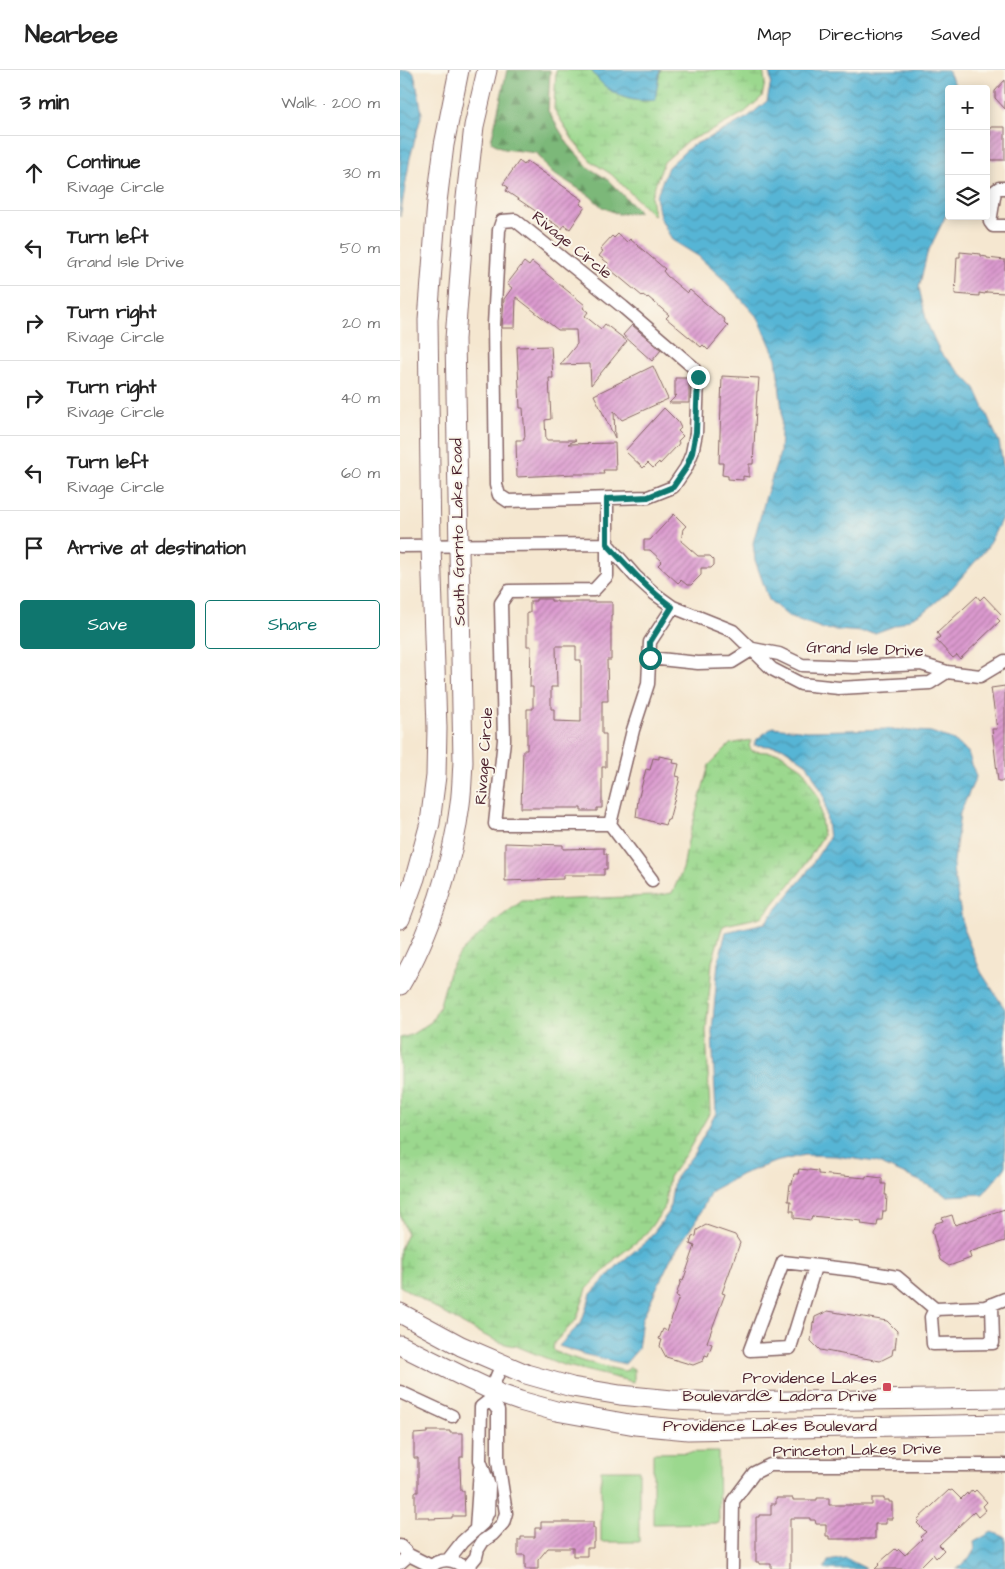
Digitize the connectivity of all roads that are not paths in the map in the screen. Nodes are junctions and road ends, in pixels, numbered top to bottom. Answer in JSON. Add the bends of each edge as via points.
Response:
{"nodes":[{"id":1,"x":459,"y":70,"type":"edge"},
{"id":2,"x":487,"y":70,"type":"edge"},
{"id":3,"x":1005,"y":188,"type":"edge"},
{"id":4,"x":1005,"y":226,"type":"edge"},
{"id":5,"x":607,"y":499,"type":"junction"},
{"id":6,"x":607,"y":544,"type":"junction"},
{"id":7,"x":400,"y":546,"type":"edge"},
{"id":8,"x":431,"y":546,"type":"junction"},
{"id":9,"x":459,"y":546,"type":"junction"},
{"id":10,"x":672,"y":607,"type":"junction"},
{"id":11,"x":753,"y":649,"type":"junction"},
{"id":12,"x":650,"y":658,"type":"junction"},
{"id":13,"x":1005,"y":661,"type":"edge"},
{"id":14,"x":859,"y":667,"type":"junction"},
{"id":15,"x":947,"y":672,"type":"junction"},
{"id":16,"x":859,"y":687,"type":"junction"},
{"id":17,"x":610,"y":824,"type":"junction"},
{"id":18,"x":652,"y":880,"type":"dead end"},
{"id":19,"x":400,"y":919,"type":"edge"},
{"id":20,"x":400,"y":985,"type":"edge"},
{"id":21,"x":815,"y":1267,"type":"junction"},
{"id":22,"x":1005,"y":1299,"type":"edge"},
{"id":23,"x":992,"y":1304,"type":"junction"},
{"id":24,"x":935,"y":1308,"type":"junction"},
{"id":25,"x":400,"y":1313,"type":"edge"},
{"id":26,"x":400,"y":1345,"type":"edge"},
{"id":27,"x":502,"y":1364,"type":"junction"},
{"id":28,"x":400,"y":1392,"type":"edge"},
{"id":29,"x":491,"y":1395,"type":"junction"},
{"id":30,"x":1005,"y":1398,"type":"edge"},
{"id":31,"x":452,"y":1416,"type":"dead end"},
{"id":32,"x":1005,"y":1424,"type":"edge"},
{"id":33,"x":1005,"y":1465,"type":"edge"},
{"id":34,"x":403,"y":1554,"type":"edge"},
{"id":35,"x":448,"y":1560,"type":"junction"},
{"id":36,"x":477,"y":1563,"type":"edge"},
{"id":37,"x":430,"y":1567,"type":"edge"},
{"id":38,"x":466,"y":1569,"type":"edge"},
{"id":39,"x":732,"y":1569,"type":"edge"}],
"edges":[{"from":1,"to":8,"type":"street","name":"South Gornto Lake Road","via":[[444,145],[428,320]]},
{"from":2,"to":9,"type":"street","name":"South Gornto Lake Road","via":[[474,126],[455,339]]},
{"from":3,"to":4,"type":"street","via":[[995,191],[990,222],[993,226]]},
{"from":5,"to":5,"type":"street","name":"Rivage Circle","via":[[648,497],[673,487],[692,453],[698,377],[693,367],[515,220],[502,221],[494,325],[496,485],[499,495],[508,501]]},
{"from":5,"to":6,"type":"street","name":"Rivage Circle"},
{"from":6,"to":9,"type":"street"},
{"from":6,"to":10,"type":"street","name":"Grand Isle Drive","via":[[635,576]]},
{"from":6,"to":17,"type":"street","name":"Rivage Circle","via":[[607,576],[594,590],[509,591],[502,603],[504,740],[495,824]]},
{"from":7,"to":8,"type":"street"},
{"from":8,"to":9,"type":"street"},
{"from":8,"to":19,"type":"street","name":"South Gornto Lake Road","via":[[436,776],[430,824]]},
{"from":9,"to":20,"type":"street","name":"South Gornto Lake Road","via":[[463,762],[460,805],[439,895],[423,940]]},
{"from":10,"to":11,"type":"street","name":"Grand Isle Drive","via":[[733,631]]},
{"from":10,"to":12,"type":"street","via":[[650,642]]},
{"from":11,"to":12,"type":"street","via":[[732,662],[698,663]]},
{"from":11,"to":14,"type":"street","name":"Grand Isle Drive","via":[[779,654],[802,665]]},
{"from":11,"to":16,"type":"street","name":"Grand Isle Drive","via":[[772,669],[802,684]]},
{"from":12,"to":17,"type":"street","via":[[648,684]]},
{"from":13,"to":15,"type":"street","name":"Grand Isle Drive","via":[[980,676]]},
{"from":14,"to":15,"type":"street","name":"Grand Isle Drive","via":[[921,664]]},
{"from":14,"to":16,"type":"street"},
{"from":15,"to":16,"type":"street","name":"Grand Isle Drive","via":[[930,684]]},
{"from":17,"to":18,"type":"street"},
{"from":21,"to":21,"type":"street","via":[[783,1262],[750,1350],[790,1348]]},
{"from":21,"to":24,"type":"street","via":[[897,1278]]},
{"from":22,"to":23,"type":"street"},
{"from":23,"to":24,"type":"street","via":[[985,1307]]},
{"from":23,"to":24,"type":"street","via":[[993,1343],[933,1344],[931,1317]]},
{"from":25,"to":27,"type":"street","name":"Providence Lakes Boulevard"},
{"from":26,"to":29,"type":"street","name":"Providence Lakes Boulevard"},
{"from":27,"to":29,"type":"street"},
{"from":27,"to":30,"type":"street","name":"Providence Lakes Boulevard","via":[[572,1387],[672,1400]]},
{"from":28,"to":31,"type":"street"},
{"from":29,"to":32,"type":"street","name":"Providence Lakes Boulevard","via":[[556,1411],[635,1425],[688,1430]]},
{"from":29,"to":35,"type":"street","via":[[481,1407],[481,1464],[489,1486],[488,1512]]},
{"from":29,"to":36,"type":"street","via":[[498,1410],[498,1461],[506,1513],[503,1523],[478,1549]]},
{"from":33,"to":39,"type":"street","name":"Princeton Lakes Drive","via":[[770,1465],[754,1473],[733,1501]]},
{"from":34,"to":37,"type":"street"},
{"from":35,"to":37,"type":"street"},
{"from":35,"to":38,"type":"street"},
{"from":36,"to":38,"type":"street"}]}
